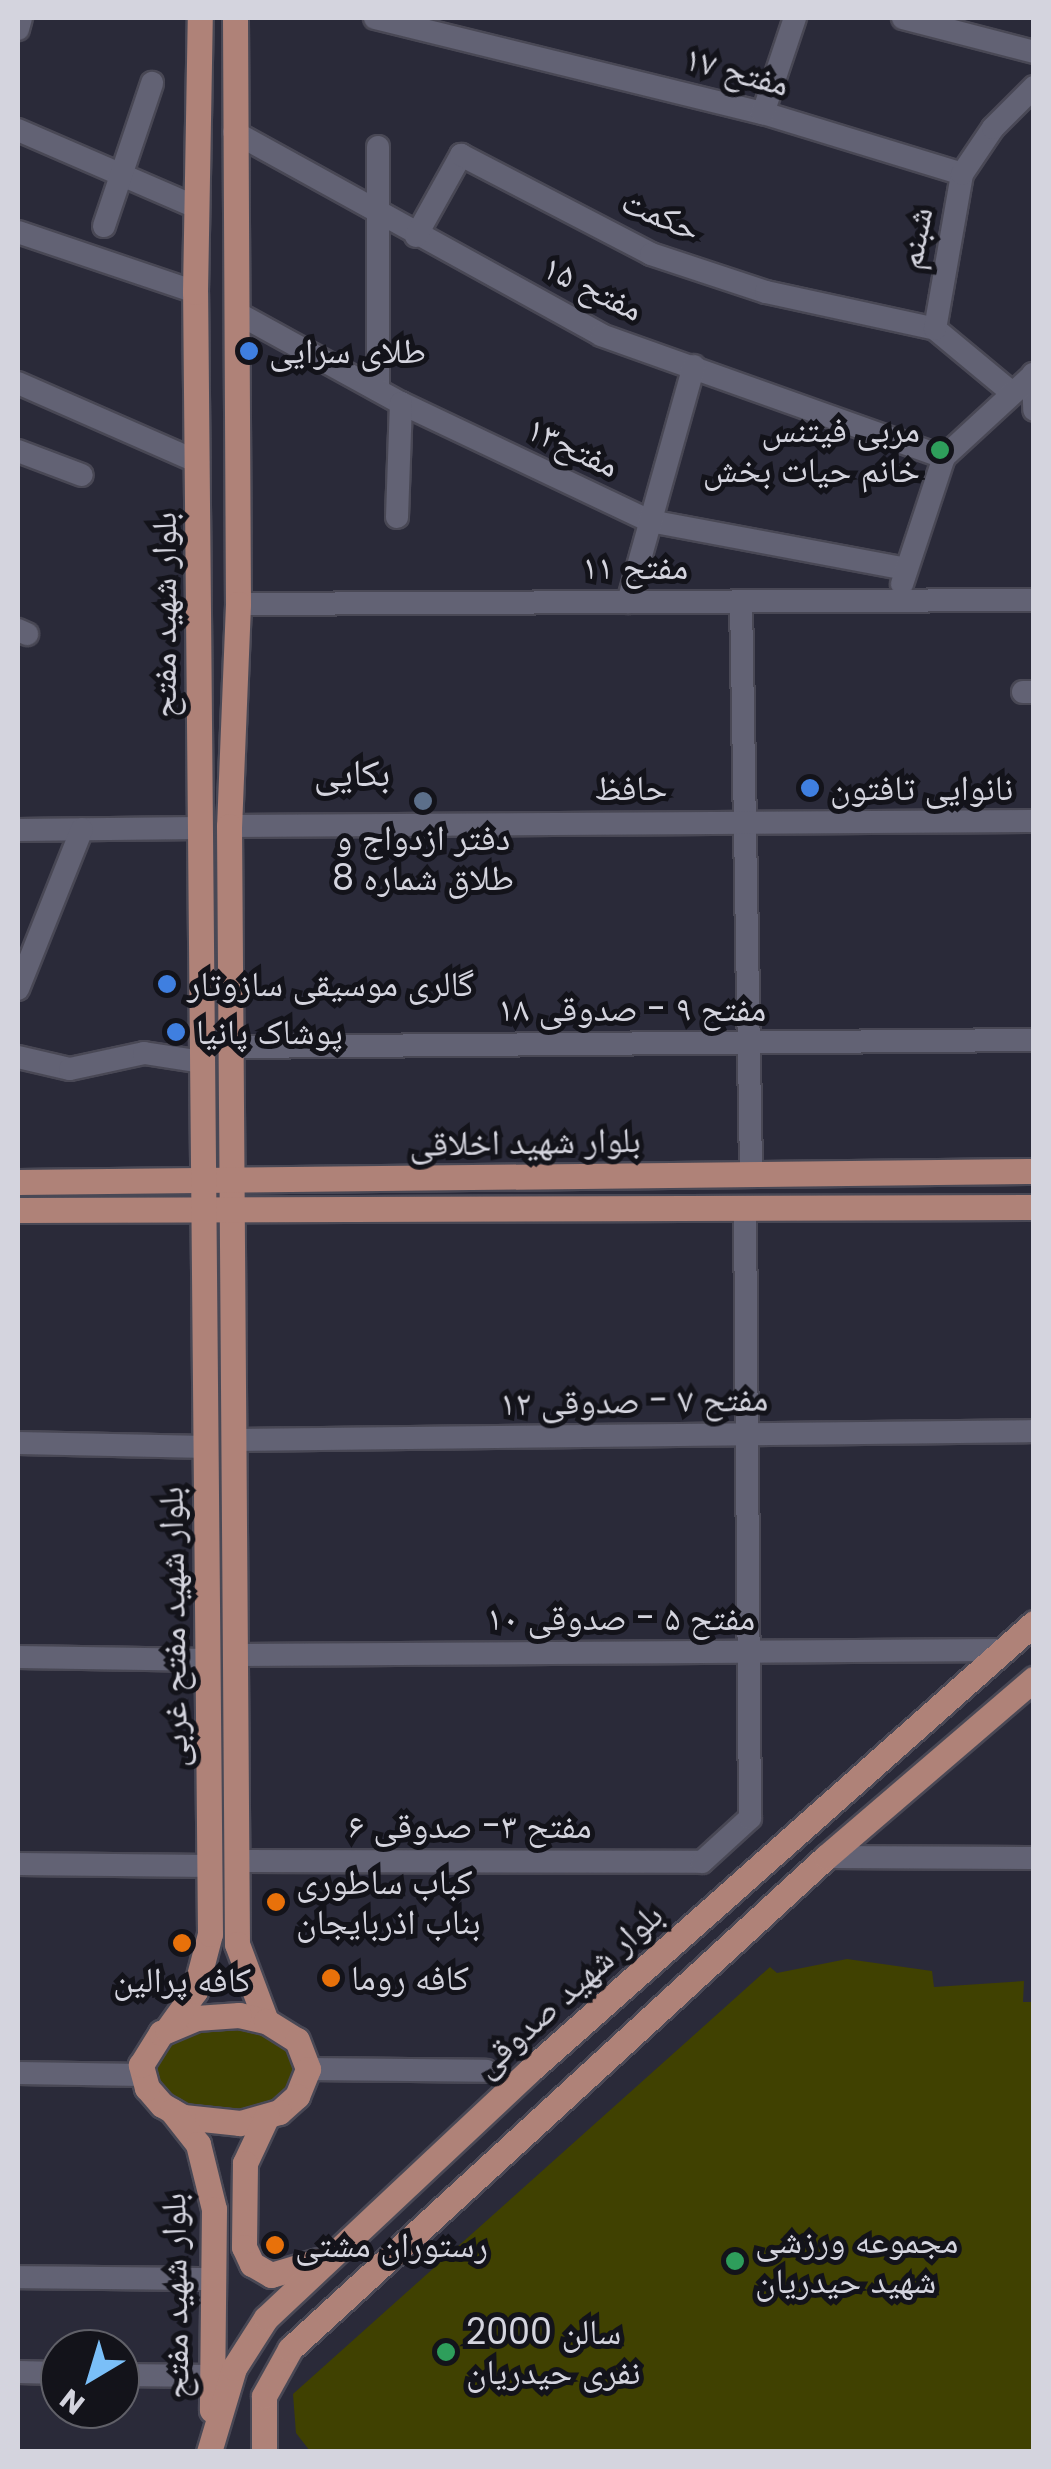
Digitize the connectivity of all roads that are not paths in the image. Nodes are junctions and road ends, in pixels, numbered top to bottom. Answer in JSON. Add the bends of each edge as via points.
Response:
{"nodes":[{"id":1,"x":21,"y":18,"type":"edge"},
{"id":2,"x":200,"y":18,"type":"edge"},
{"id":3,"x":235,"y":18,"type":"edge"},
{"id":4,"x":375,"y":18,"type":"edge"},
{"id":5,"x":795,"y":18,"type":"edge"},
{"id":6,"x":903,"y":18,"type":"edge"},
{"id":7,"x":413,"y":21,"type":"edge"},
{"id":8,"x":18,"y":29,"type":"edge"},
{"id":9,"x":1034,"y":52,"type":"edge"},
{"id":10,"x":152,"y":84,"type":"dead end"},
{"id":11,"x":1034,"y":86,"type":"edge"},
{"id":12,"x":762,"y":114,"type":"junction"},
{"id":13,"x":18,"y":130,"type":"edge"},
{"id":14,"x":234,"y":132,"type":"junction"},
{"id":15,"x":378,"y":147,"type":"dead end"},
{"id":16,"x":962,"y":174,"type":"junction"},
{"id":17,"x":121,"y":175,"type":"junction"},
{"id":18,"x":198,"y":208,"type":"junction"},
{"id":19,"x":376,"y":213,"type":"junction"},
{"id":20,"x":104,"y":226,"type":"dead end"},
{"id":21,"x":18,"y":232,"type":"edge"},
{"id":22,"x":416,"y":236,"type":"junction"},
{"id":23,"x":195,"y":292,"type":"junction"},
{"id":24,"x":237,"y":313,"type":"junction"},
{"id":25,"x":935,"y":329,"type":"junction"},
{"id":26,"x":694,"y":366,"type":"junction"},
{"id":27,"x":1033,"y":374,"type":"edge"},
{"id":28,"x":18,"y":384,"type":"edge"},
{"id":29,"x":378,"y":390,"type":"junction"},
{"id":30,"x":1010,"y":392,"type":"junction"},
{"id":31,"x":401,"y":403,"type":"junction"},
{"id":32,"x":1034,"y":410,"type":"edge"},
{"id":33,"x":18,"y":451,"type":"edge"},
{"id":34,"x":944,"y":457,"type":"junction"},
{"id":35,"x":198,"y":462,"type":"junction"},
{"id":36,"x":82,"y":475,"type":"dead end"},
{"id":37,"x":397,"y":516,"type":"dead end"},
{"id":38,"x":650,"y":521,"type":"junction"},
{"id":39,"x":906,"y":570,"type":"junction"},
{"id":40,"x":897,"y":600,"type":"junction"},
{"id":41,"x":1034,"y":600,"type":"edge"},
{"id":42,"x":628,"y":602,"type":"junction"},
{"id":43,"x":741,"y":602,"type":"junction"},
{"id":44,"x":238,"y":604,"type":"junction"},
{"id":45,"x":1034,"y":821,"type":"edge"},
{"id":46,"x":749,"y":823,"type":"junction"},
{"id":47,"x":229,"y":826,"type":"junction"},
{"id":48,"x":200,"y":828,"type":"junction"},
{"id":49,"x":18,"y":830,"type":"edge"},
{"id":50,"x":82,"y":830,"type":"junction"},
{"id":51,"x":18,"y":989,"type":"edge"},
{"id":52,"x":1034,"y":1040,"type":"edge"},
{"id":53,"x":750,"y":1043,"type":"junction"},
{"id":54,"x":232,"y":1047,"type":"junction"},
{"id":55,"x":18,"y":1057,"type":"edge"},
{"id":56,"x":203,"y":1062,"type":"junction"},
{"id":57,"x":231,"y":1142,"type":"junction"},
{"id":58,"x":204,"y":1144,"type":"junction"},
{"id":59,"x":1034,"y":1171,"type":"edge"},
{"id":60,"x":750,"y":1172,"type":"junction"},
{"id":61,"x":18,"y":1182,"type":"edge"},
{"id":62,"x":204,"y":1184,"type":"junction"},
{"id":63,"x":232,"y":1184,"type":"junction"},
{"id":64,"x":745,"y":1207,"type":"junction"},
{"id":65,"x":1034,"y":1207,"type":"edge"},
{"id":66,"x":18,"y":1210,"type":"edge"},
{"id":67,"x":232,"y":1210,"type":"junction"},
{"id":68,"x":204,"y":1212,"type":"junction"},
{"id":69,"x":205,"y":1252,"type":"junction"},
{"id":70,"x":232,"y":1253,"type":"junction"},
{"id":71,"x":1034,"y":1430,"type":"edge"},
{"id":72,"x":748,"y":1435,"type":"junction"},
{"id":73,"x":234,"y":1440,"type":"junction"},
{"id":74,"x":18,"y":1443,"type":"edge"},
{"id":75,"x":206,"y":1448,"type":"junction"},
{"id":76,"x":1034,"y":1623,"type":"edge"},
{"id":77,"x":1003,"y":1650,"type":"junction"},
{"id":78,"x":750,"y":1652,"type":"junction"},
{"id":79,"x":238,"y":1654,"type":"junction"},
{"id":80,"x":18,"y":1657,"type":"edge"},
{"id":81,"x":209,"y":1660,"type":"junction"},
{"id":82,"x":1034,"y":1679,"type":"edge"},
{"id":83,"x":826,"y":1856,"type":"junction"},
{"id":84,"x":1034,"y":1858,"type":"edge"},
{"id":85,"x":238,"y":1860,"type":"junction"},
{"id":86,"x":18,"y":1864,"type":"edge"},
{"id":87,"x":210,"y":1866,"type":"junction"},
{"id":88,"x":266,"y":2021,"type":"junction"},
{"id":89,"x":168,"y":2030,"type":"junction"},
{"id":90,"x":308,"y":2069,"type":"junction"},
{"id":91,"x":486,"y":2071,"type":"dead end"},
{"id":92,"x":18,"y":2073,"type":"edge"},
{"id":93,"x":143,"y":2075,"type":"junction"},
{"id":94,"x":172,"y":2111,"type":"junction"},
{"id":95,"x":267,"y":2116,"type":"junction"},
{"id":96,"x":327,"y":2257,"type":"junction"},
{"id":97,"x":18,"y":2278,"type":"edge"},
{"id":98,"x":211,"y":2280,"type":"junction"},
{"id":99,"x":140,"y":2374,"type":"edge"},
{"id":100,"x":212,"y":2376,"type":"junction"},
{"id":101,"x":210,"y":2441,"type":"edge"},
{"id":102,"x":256,"y":2444,"type":"edge"}],
"edges":[{"from":1,"to":8,"type":"street"},
{"from":2,"to":18,"type":"main road","name":"بلوار شهید مفتح"},
{"from":3,"to":14,"type":"main road","name":"بلوار شهید مفتح"},
{"from":4,"to":7,"type":"street","name":"مفتح ۱۷"},
{"from":5,"to":12,"type":"street"},
{"from":6,"to":9,"type":"street"},
{"from":7,"to":12,"type":"street","name":"مفتح ۱۷"},
{"from":10,"to":17,"type":"street"},
{"from":11,"to":16,"type":"street","name":"شبنم","via":[[992,128]]},
{"from":12,"to":16,"type":"street","name":"مفتح ۱۷"},
{"from":13,"to":17,"type":"street"},
{"from":14,"to":19,"type":"street","name":"مفتح ۱۵"},
{"from":14,"to":24,"type":"main road","name":"بلوار شهید مفتح"},
{"from":15,"to":19,"type":"street"},
{"from":16,"to":25,"type":"street","name":"شبنم"},
{"from":17,"to":18,"type":"street"},
{"from":17,"to":20,"type":"street"},
{"from":18,"to":23,"type":"main road","name":"بلوار شهید مفتح"},
{"from":19,"to":22,"type":"street","name":"مفتح ۱۵"},
{"from":19,"to":29,"type":"street"},
{"from":21,"to":23,"type":"street"},
{"from":22,"to":25,"type":"street","name":"حکمت","via":[[461,156],[651,254],[766,292]]},
{"from":22,"to":26,"type":"street","name":"مفتح ۱۵","via":[[600,334]]},
{"from":23,"to":35,"type":"main road","name":"بلوار شهید مفتح"},
{"from":24,"to":29,"type":"street","name":"مفتح۱۳"},
{"from":24,"to":44,"type":"main road","name":"بلوار شهید مفتح"},
{"from":25,"to":30,"type":"street"},
{"from":26,"to":34,"type":"street","name":"مفتح ۱۵"},
{"from":26,"to":38,"type":"street"},
{"from":27,"to":30,"type":"street"},
{"from":27,"to":32,"type":"street"},
{"from":28,"to":35,"type":"street"},
{"from":29,"to":31,"type":"street","name":"مفتح۱۳"},
{"from":30,"to":34,"type":"street"},
{"from":31,"to":37,"type":"street"},
{"from":31,"to":38,"type":"street","name":"مفتح۱۳"},
{"from":33,"to":36,"type":"street"},
{"from":34,"to":39,"type":"street"},
{"from":35,"to":48,"type":"main road","name":"بلوار شهید مفتح"},
{"from":38,"to":39,"type":"street","name":"مفتح۱۳"},
{"from":38,"to":42,"type":"street"},
{"from":39,"to":40,"type":"street"},
{"from":40,"to":41,"type":"street","name":"مفتح ۱۱"},
{"from":40,"to":43,"type":"street","name":"مفتح ۱۱"},
{"from":42,"to":43,"type":"street","name":"مفتح ۱۱"},
{"from":42,"to":44,"type":"street","name":"مفتح ۱۱"},
{"from":43,"to":46,"type":"street"},
{"from":44,"to":47,"type":"main road","name":"بلوار شهید مفتح"},
{"from":45,"to":46,"type":"street","name":"حافظ"},
{"from":46,"to":47,"type":"street","name":"حافظ"},
{"from":46,"to":53,"type":"street"},
{"from":47,"to":54,"type":"main road","name":"بلوار شهید مفتح"},
{"from":48,"to":50,"type":"street"},
{"from":48,"to":56,"type":"main road","name":"بلوار شهید مفتح"},
{"from":49,"to":50,"type":"street"},
{"from":50,"to":51,"type":"street"},
{"from":52,"to":53,"type":"street","name":"مفتح ۹ - صدوقی ۱۸"},
{"from":53,"to":54,"type":"street","name":"مفتح ۹ - صدوقی ۱۸"},
{"from":53,"to":60,"type":"street"},
{"from":54,"to":57,"type":"main road","name":"بلوار شهید مفتح"},
{"from":55,"to":56,"type":"street","via":[[70,1070],[144,1053]]},
{"from":56,"to":58,"type":"main road","name":"بلوار شهید مفتح"},
{"from":57,"to":58,"type":"main road","via":[[214,1150]]},
{"from":57,"to":63,"type":"main road","name":"بلوار شهید مفتح"},
{"from":58,"to":62,"type":"main road","name":"بلوار شهید مفتح"},
{"from":59,"to":60,"type":"main road","name":"بلوار شهید اخلاقی"},
{"from":60,"to":63,"type":"main road","name":"بلوار شهید اخلاقی"},
{"from":61,"to":62,"type":"main road","name":"بلوار شهید اخلاقی"},
{"from":62,"to":63,"type":"main road","name":"بلوار شهید اخلاقی"},
{"from":62,"to":68,"type":"main road","name":"بلوار شهید مفتح"},
{"from":63,"to":67,"type":"main road","name":"بلوار شهید مفتح"},
{"from":64,"to":65,"type":"main road","name":"بلوار شهید اخلاقی"},
{"from":64,"to":67,"type":"main road","name":"بلوار شهید اخلاقی"},
{"from":64,"to":72,"type":"street"},
{"from":66,"to":68,"type":"main road","name":"بلوار شهید اخلاقی"},
{"from":67,"to":68,"type":"main road","name":"بلوار شهید اخلاقی"},
{"from":67,"to":70,"type":"main road","name":"بلوار شهید مفتح غربی"},
{"from":68,"to":69,"type":"main road","name":"بلوار شهید مفتح غربی"},
{"from":69,"to":70,"type":"main road"},
{"from":69,"to":75,"type":"main road","name":"بلوار شهید مفتح غربی"},
{"from":70,"to":73,"type":"main road","name":"بلوار شهید مفتح غربی"},
{"from":71,"to":72,"type":"street","name":"مفتح ۷ - صدوقی ۱۲"},
{"from":72,"to":73,"type":"street","name":"مفتح ۷ - صدوقی ۱۲"},
{"from":72,"to":78,"type":"street"},
{"from":73,"to":79,"type":"main road","name":"بلوار شهید مفتح غربی"},
{"from":74,"to":75,"type":"street"},
{"from":75,"to":81,"type":"main road","name":"بلوار شهید مفتح غربی"},
{"from":76,"to":77,"type":"main road","name":"بلوار شهید صدوقی"},
{"from":77,"to":78,"type":"street","name":"مفتح ۵ - صدوقی ۱۰"},
{"from":77,"to":96,"type":"main road","name":"بلوار شهید صدوقی"},
{"from":78,"to":79,"type":"street","name":"مفتح ۵ - صدوقی ۱۰"},
{"from":78,"to":85,"type":"street","name":"مفتح ۳- صدوقی ۶","via":[[750,1818],[702,1862]]},
{"from":79,"to":85,"type":"main road","name":"بلوار شهید مفتح غربی"},
{"from":80,"to":81,"type":"street"},
{"from":81,"to":87,"type":"main road","name":"بلوار شهید مفتح غربی"},
{"from":82,"to":83,"type":"main road"},
{"from":83,"to":84,"type":"street"},
{"from":83,"to":102,"type":"main road","via":[[290,2349],[273,2374]]},
{"from":85,"to":88,"type":"main road","name":"بلوار شهید مفتح غربی","via":[[240,1956]]},
{"from":86,"to":87,"type":"street"},
{"from":87,"to":89,"type":"main road","name":"بلوار شهید مفتح غربی","via":[[206,1962]]},
{"from":88,"to":89,"type":"main road","via":[[224,2015]]},
{"from":88,"to":90,"type":"main road","via":[[297,2040]]},
{"from":89,"to":93,"type":"main road","via":[[147,2050]]},
{"from":90,"to":91,"type":"street"},
{"from":90,"to":95,"type":"main road","via":[[290,2104]]},
{"from":92,"to":93,"type":"street"},
{"from":93,"to":94,"type":"main road","via":[[147,2088]]},
{"from":94,"to":95,"type":"main road","via":[[211,2123]]},
{"from":94,"to":98,"type":"main road","name":"بلوار شهید مفتح","via":[[208,2170]]},
{"from":95,"to":96,"type":"main road","name":"بلوار شهید مفتح","via":[[245,2162],[244,2248],[252,2264],[271,2274]]},
{"from":96,"to":101,"type":"main road","name":"بلوار شهید صدوقی","via":[[247,2343]]},
{"from":97,"to":98,"type":"street"},
{"from":98,"to":100,"type":"main road","name":"بلوار شهید مفتح"},
{"from":99,"to":100,"type":"street"},
{"from":100,"to":101,"type":"main road","name":"بلوار شهید مفتح"}]}
